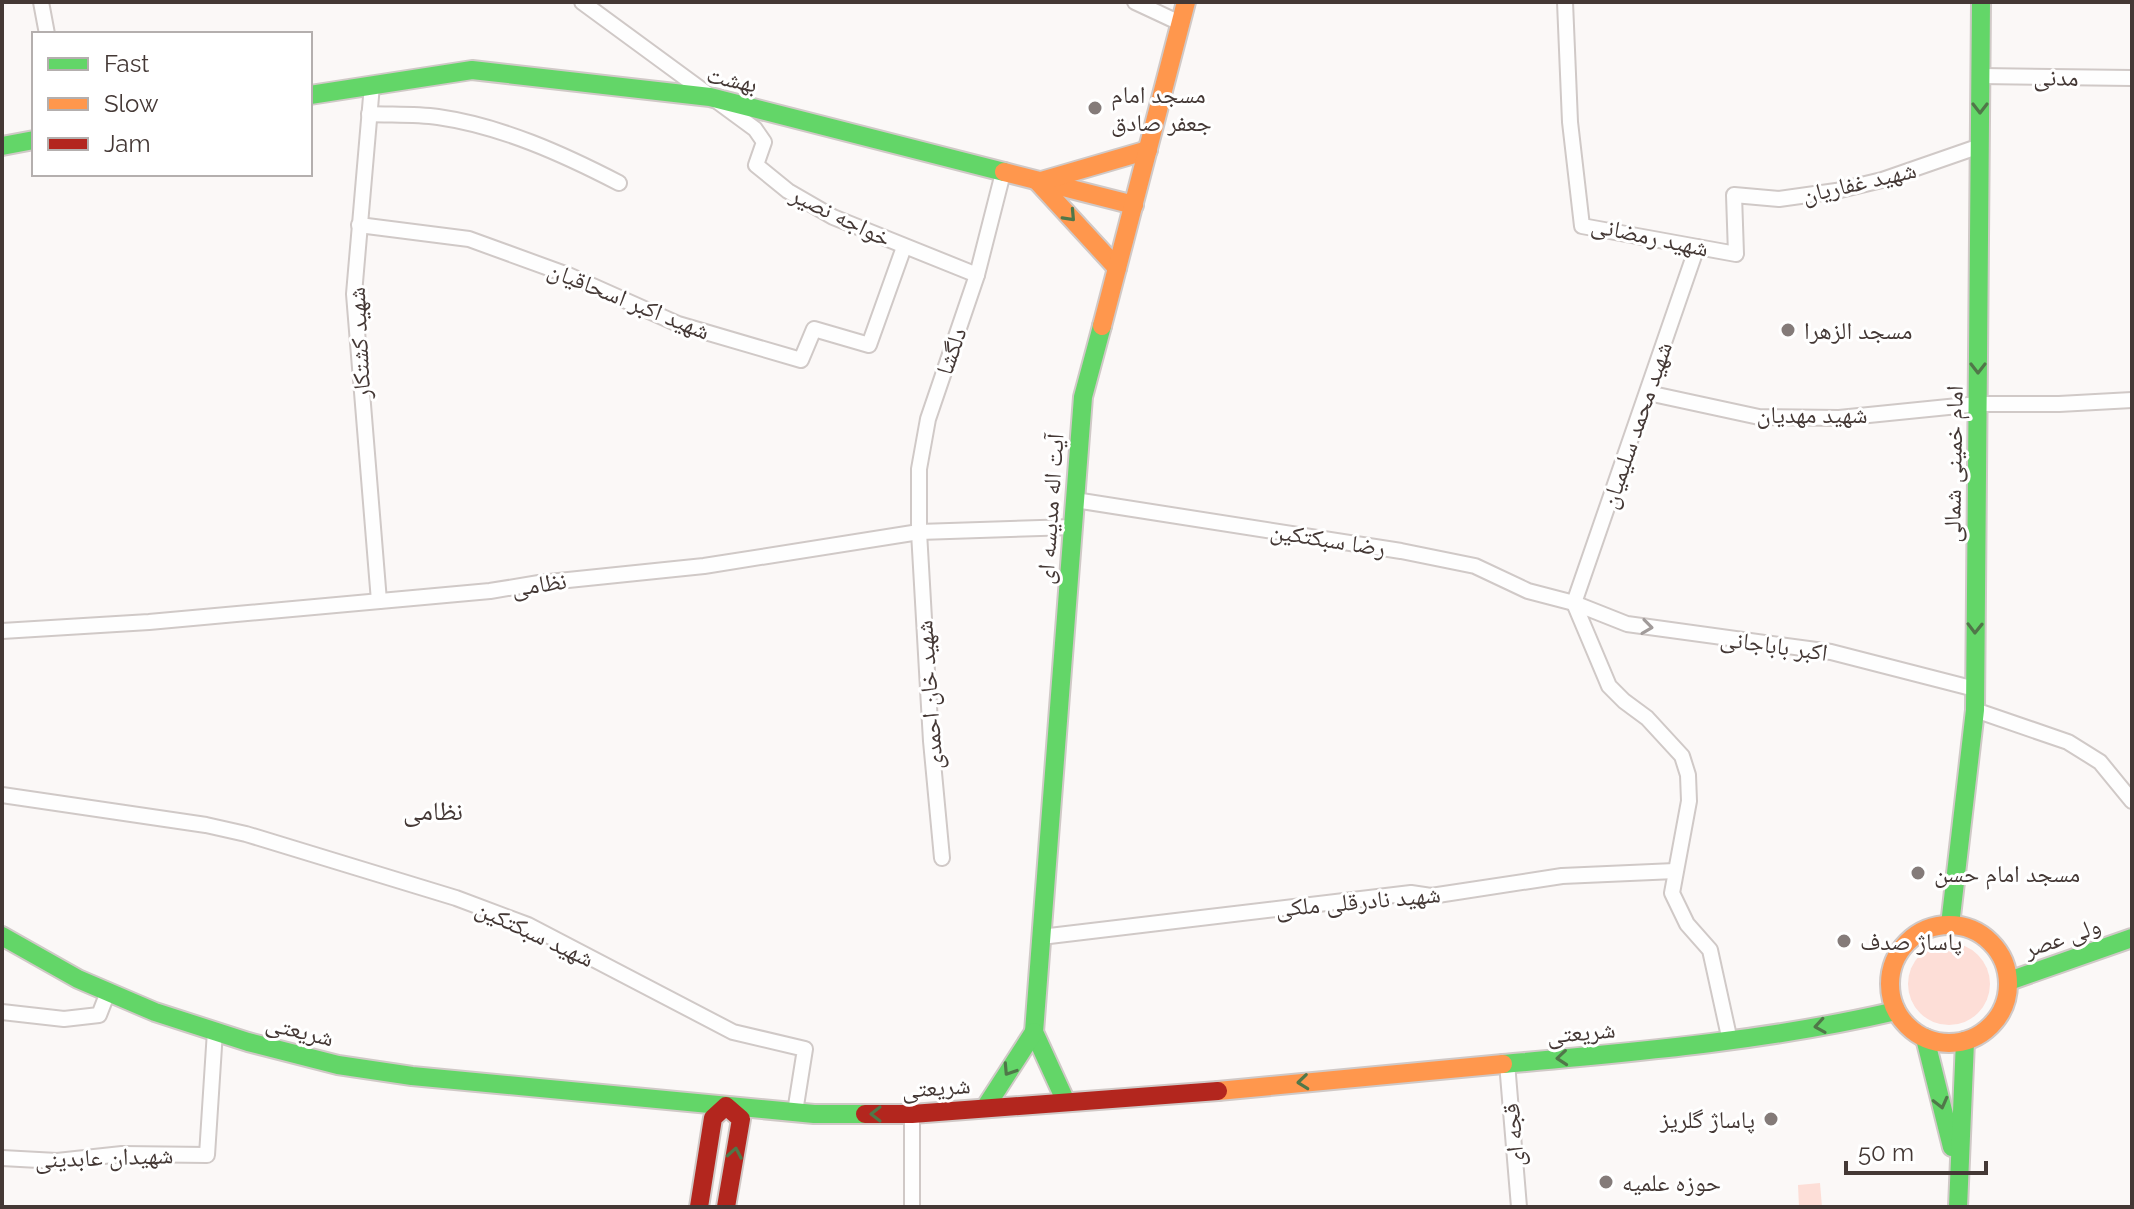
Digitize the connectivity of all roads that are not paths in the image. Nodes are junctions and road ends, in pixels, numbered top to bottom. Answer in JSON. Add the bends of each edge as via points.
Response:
{"nodes":[{"id":1,"x":41,"y":2,"type":"edge"},
{"id":2,"x":582,"y":2,"type":"edge"},
{"id":3,"x":1135,"y":2,"type":"edge"},
{"id":4,"x":1186,"y":2,"type":"edge"},
{"id":5,"x":1565,"y":2,"type":"edge"},
{"id":6,"x":1981,"y":2,"type":"edge"},
{"id":7,"x":1180,"y":23,"type":"junction"},
{"id":8,"x":47,"y":32,"type":"edge"},
{"id":9,"x":1981,"y":76,"type":"junction"},
{"id":10,"x":2132,"y":78,"type":"edge"},
{"id":11,"x":372,"y":85,"type":"junction"},
{"id":12,"x":312,"y":95,"type":"edge"},
{"id":13,"x":710,"y":97,"type":"junction"},
{"id":14,"x":369,"y":114,"type":"junction"},
{"id":15,"x":32,"y":140,"type":"edge"},
{"id":16,"x":2,"y":146,"type":"edge"},
{"id":17,"x":1980,"y":146,"type":"junction"},
{"id":18,"x":1148,"y":150,"type":"junction"},
{"id":19,"x":1003,"y":173,"type":"junction"},
{"id":20,"x":1038,"y":182,"type":"junction"},
{"id":21,"x":619,"y":183,"type":"dead end"},
{"id":22,"x":1734,"y":195,"type":"joint"},
{"id":23,"x":1134,"y":205,"type":"junction"},
{"id":24,"x":359,"y":225,"type":"junction"},
{"id":25,"x":904,"y":247,"type":"junction"},
{"id":26,"x":1697,"y":247,"type":"junction"},
{"id":27,"x":1117,"y":268,"type":"junction"},
{"id":28,"x":977,"y":275,"type":"junction"},
{"id":29,"x":1648,"y":393,"type":"junction"},
{"id":30,"x":2132,"y":400,"type":"edge"},
{"id":31,"x":1978,"y":404,"type":"junction"},
{"id":32,"x":1075,"y":500,"type":"junction"},
{"id":33,"x":1073,"y":527,"type":"junction"},
{"id":34,"x":919,"y":532,"type":"junction"},
{"id":35,"x":379,"y":601,"type":"junction"},
{"id":36,"x":1574,"y":603,"type":"junction"},
{"id":37,"x":2,"y":631,"type":"edge"},
{"id":38,"x":1975,"y":689,"type":"junction"},
{"id":39,"x":1975,"y":710,"type":"junction"},
{"id":40,"x":2,"y":795,"type":"edge"},
{"id":41,"x":2132,"y":801,"type":"edge"},
{"id":42,"x":942,"y":858,"type":"dead end"},
{"id":43,"x":1675,"y":871,"type":"junction"},
{"id":44,"x":1950,"y":925,"type":"junction"},
{"id":45,"x":2,"y":936,"type":"edge"},
{"id":46,"x":1041,"y":937,"type":"junction"},
{"id":47,"x":2132,"y":938,"type":"edge"},
{"id":48,"x":2009,"y":981,"type":"junction"},
{"id":49,"x":108,"y":992,"type":"junction"},
{"id":50,"x":1896,"y":1011,"type":"junction"},
{"id":51,"x":2,"y":1012,"type":"edge"},
{"id":52,"x":215,"y":1031,"type":"junction"},
{"id":53,"x":1034,"y":1032,"type":"junction"},
{"id":54,"x":1925,"y":1038,"type":"junction"},
{"id":55,"x":1730,"y":1041,"type":"junction"},
{"id":56,"x":1965,"y":1041,"type":"junction"},
{"id":57,"x":1507,"y":1063,"type":"junction"},
{"id":58,"x":1066,"y":1102,"type":"junction"},
{"id":59,"x":726,"y":1106,"type":"junction"},
{"id":60,"x":985,"y":1108,"type":"junction"},
{"id":61,"x":795,"y":1112,"type":"junction"},
{"id":62,"x":912,"y":1114,"type":"junction"},
{"id":63,"x":2,"y":1158,"type":"edge"},
{"id":64,"x":1958,"y":1168,"type":"junction"},
{"id":65,"x":699,"y":1207,"type":"edge"},
{"id":66,"x":726,"y":1207,"type":"edge"},
{"id":67,"x":912,"y":1207,"type":"edge"},
{"id":68,"x":1519,"y":1207,"type":"edge"},
{"id":69,"x":1958,"y":1207,"type":"edge"}],
"edges":[{"from":1,"to":8,"type":"street"},
{"from":2,"to":13,"type":"street"},
{"from":3,"to":7,"type":"street"},
{"from":4,"to":7,"type":"main road","name":"آیت اله مدیسه ای"},
{"from":5,"to":26,"type":"street","name":"شهید رمضانی","via":[[1570,122],[1582,226]]},
{"from":6,"to":9,"type":"main road","name":"امام خمینی شمالی"},
{"from":7,"to":18,"type":"main road","name":"آیت اله مدیسه ای"},
{"from":9,"to":10,"type":"street","name":"مدنی"},
{"from":9,"to":17,"type":"main road","name":"امام خمینی شمالی","one_way":true},
{"from":11,"to":12,"type":"main road","name":"بهشت"},
{"from":11,"to":13,"type":"main road","name":"بهشت","via":[[472,70]]},
{"from":11,"to":14,"type":"street","name":"شهید کشتکار"},
{"from":13,"to":19,"type":"main road","name":"بهشت"},
{"from":13,"to":25,"type":"street","name":"خواجه نصیر","via":[[755,129],[764,142],[756,165],[788,191]]},
{"from":14,"to":21,"type":"street","via":[[439,117],[493,130]]},
{"from":14,"to":24,"type":"street","name":"شهید کشتکار"},
{"from":15,"to":16,"type":"main road"},
{"from":17,"to":22,"type":"street","name":"شهید غفاریان","via":[[1836,191],[1779,199]]},
{"from":17,"to":31,"type":"main road","name":"امام خمینی شمالی","one_way":true},
{"from":18,"to":20,"type":"main road"},
{"from":18,"to":23,"type":"main road","name":"آیت اله مدیسه ای"},
{"from":19,"to":20,"type":"main road","name":"بهشت"},
{"from":19,"to":28,"type":"street","name":"دلگشا"},
{"from":20,"to":23,"type":"main road","name":"بهشت"},
{"from":20,"to":27,"type":"main road","one_way":true},
{"from":22,"to":26,"type":"street","name":"شهید رمضانی","via":[[1736,254]]},
{"from":23,"to":27,"type":"main road","name":"آیت اله مدیسه ای"},
{"from":24,"to":25,"type":"street","name":"شهید اکبر اسحاقیان","via":[[469,239],[678,324],[801,360],[814,329],[869,345]]},
{"from":24,"to":35,"type":"street","name":"شهید کشتکار","via":[[354,294]]},
{"from":25,"to":28,"type":"street","name":"خواجه نصیر"},
{"from":26,"to":29,"type":"street","name":"شهید محمد سلیمیان"},
{"from":27,"to":32,"type":"main road","name":"آیت اله مدیسه ای","via":[[1083,397]]},
{"from":28,"to":34,"type":"street","name":"دلگشا","via":[[928,419],[919,469]]},
{"from":29,"to":31,"type":"street","name":"شهید مهدیان","via":[[1759,417],[1839,418]]},
{"from":29,"to":36,"type":"street","name":"شهید محمد سلیمیان"},
{"from":30,"to":31,"type":"street","name":"شهید مهدیان"},
{"from":31,"to":38,"type":"main road","name":"امام خمینی شمالی","one_way":true},
{"from":32,"to":33,"type":"main road","name":"آیت اله مدیسه ای"},
{"from":32,"to":36,"type":"street","name":"رضا سبکتکین","via":[[1475,566],[1528,591]]},
{"from":33,"to":34,"type":"street","name":"نظامی"},
{"from":33,"to":46,"type":"main road","name":"آیت اله مدیسه ای"},
{"from":34,"to":35,"type":"street","name":"نظامی","via":[[704,566]]},
{"from":34,"to":42,"type":"street","name":"شهید خان احمدی"},
{"from":35,"to":37,"type":"street","name":"نظامی"},
{"from":36,"to":38,"type":"street","name":"اکبر باباجانی","one_way":true,"via":[[1627,624],[1831,652]]},
{"from":36,"to":43,"type":"street","via":[[1609,686],[1682,756],[1689,801]]},
{"from":38,"to":39,"type":"main road","name":"امام خمینی شمالی"},
{"from":39,"to":41,"type":"street","via":[[2068,742],[2100,762]]},
{"from":39,"to":44,"type":"main road","name":"امام خمینی شمالی"},
{"from":40,"to":61,"type":"street","name":"شهید سبکتکین","via":[[246,834],[499,913],[733,1032],[805,1049]]},
{"from":43,"to":46,"type":"street","name":"شهید نادرقلی ملکی","via":[[1562,876],[1431,896],[1411,893]]},
{"from":43,"to":55,"type":"street","via":[[1672,893],[1687,924],[1710,950]]},
{"from":44,"to":48,"type":"main road","via":[[1983,936],[1996,948]]},
{"from":44,"to":50,"type":"main road","via":[[1930,928],[1899,953],[1891,971]]},
{"from":45,"to":49,"type":"main road","name":"شریعتی"},
{"from":46,"to":53,"type":"main road","name":"آیت اله مدیسه ای"},
{"from":47,"to":48,"type":"main road","name":"ولی عصر"},
{"from":48,"to":56,"type":"main road","via":[[1998,1018]]},
{"from":49,"to":51,"type":"street","via":[[99,1015],[64,1019]]},
{"from":49,"to":52,"type":"main road","name":"شریعتی"},
{"from":50,"to":54,"type":"main road"},
{"from":50,"to":55,"type":"main road","name":"شریعتی","one_way":true},
{"from":52,"to":59,"type":"main road","name":"شریعتی","via":[[338,1065],[412,1076]]},
{"from":52,"to":63,"type":"street","name":"شهیدان عابدینی","via":[[207,1155]]},
{"from":53,"to":58,"type":"main road"},
{"from":53,"to":60,"type":"main road","one_way":true},
{"from":54,"to":56,"type":"main road"},
{"from":54,"to":64,"type":"main road","one_way":true},
{"from":55,"to":57,"type":"main road","name":"شریعتی","one_way":true},
{"from":56,"to":64,"type":"main road"},
{"from":57,"to":58,"type":"main road","name":"شریعتی","one_way":true},
{"from":57,"to":68,"type":"street","name":"قجه ای"},
{"from":58,"to":60,"type":"main road","name":"شریعتی"},
{"from":59,"to":61,"type":"main road","name":"شریعتی"},
{"from":59,"to":65,"type":"main road","via":[[713,1118]]},
{"from":66,"to":59,"type":"main road","one_way":true,"via":[[741,1119]]},
{"from":60,"to":62,"type":"main road","name":"شریعتی"},
{"from":62,"to":61,"type":"main road","name":"شریعتی","one_way":true},
{"from":62,"to":67,"type":"street"},
{"from":64,"to":69,"type":"main road"}]}
